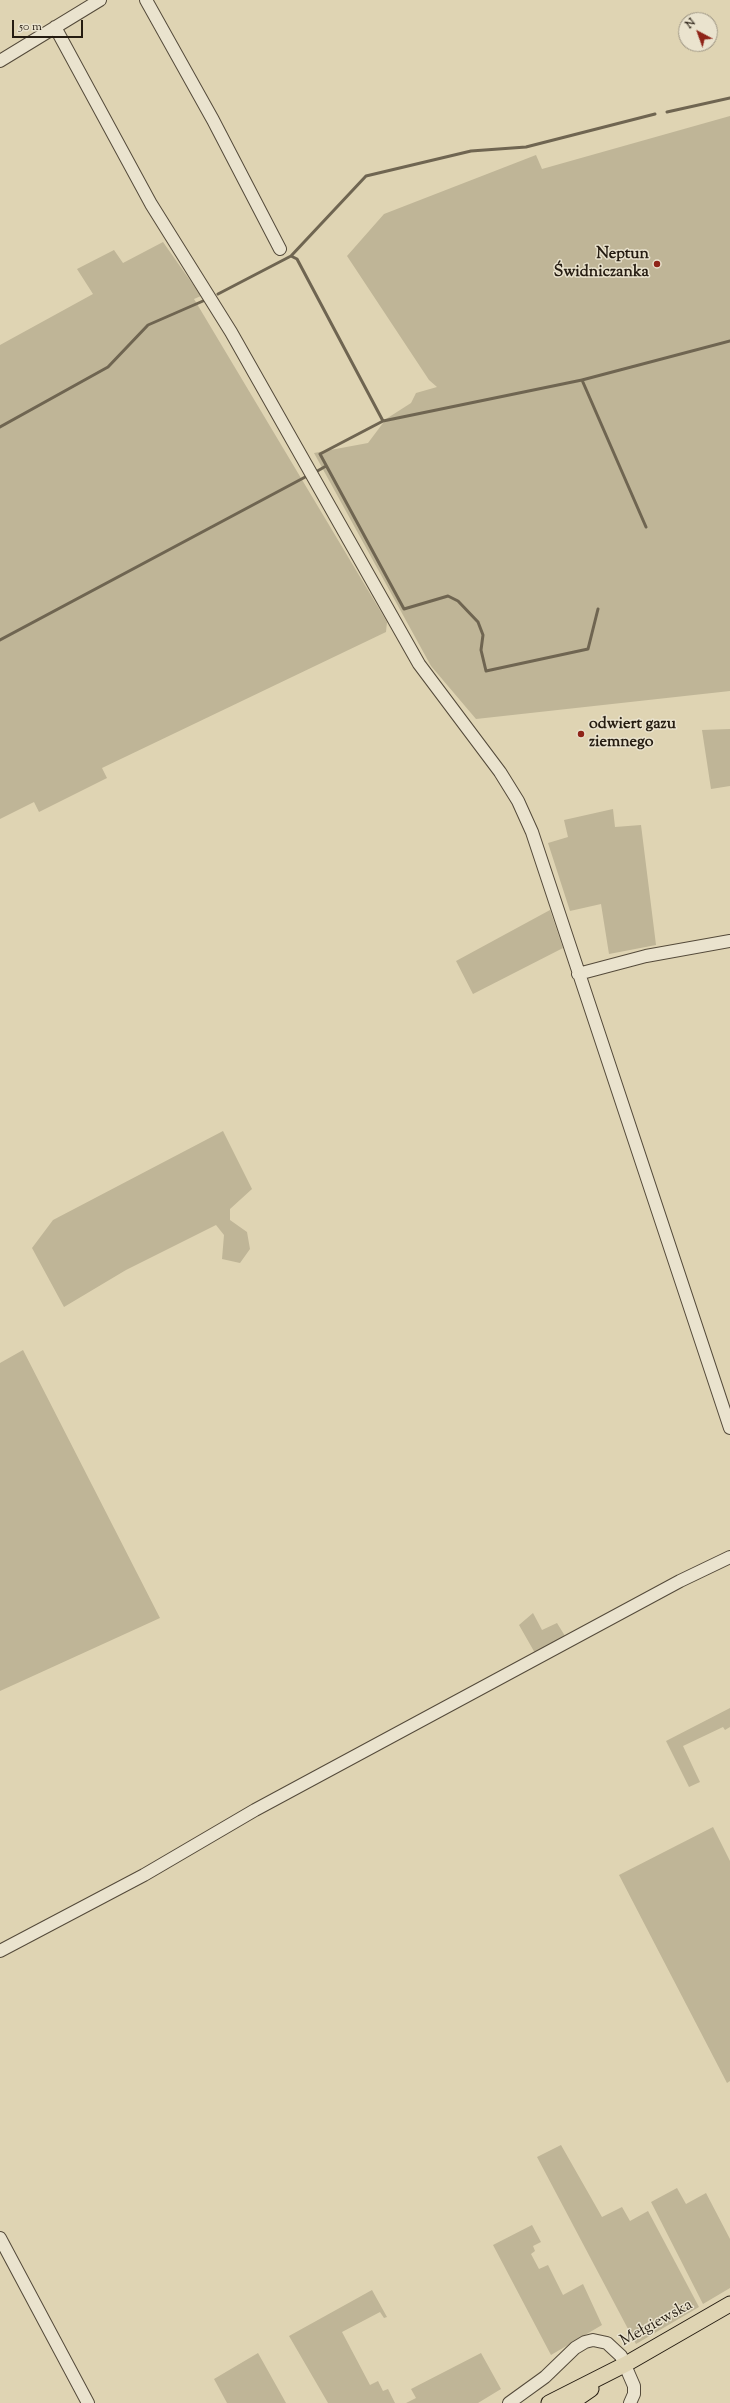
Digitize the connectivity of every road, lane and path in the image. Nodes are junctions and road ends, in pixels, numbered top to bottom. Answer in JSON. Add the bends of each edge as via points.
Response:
{"nodes":[{"id":1,"x":100,"y":0,"type":"edge"},
{"id":2,"x":146,"y":0,"type":"edge"},
{"id":3,"x":55,"y":28,"type":"junction"},
{"id":4,"x":0,"y":61,"type":"edge"},
{"id":5,"x":280,"y":248,"type":"dead end"},
{"id":6,"x":730,"y":940,"type":"edge"},
{"id":7,"x":578,"y":974,"type":"junction"},
{"id":8,"x":730,"y":1428,"type":"edge"},
{"id":9,"x":730,"y":1557,"type":"edge"},
{"id":10,"x":0,"y":1951,"type":"edge"},
{"id":11,"x":0,"y":2238,"type":"edge"},
{"id":12,"x":730,"y":2304,"type":"edge"},
{"id":13,"x":626,"y":2364,"type":"junction"},
{"id":14,"x":88,"y":2403,"type":"edge"},
{"id":15,"x":509,"y":2403,"type":"edge"},
{"id":16,"x":549,"y":2403,"type":"edge"},
{"id":17,"x":571,"y":2403,"type":"edge"},
{"id":18,"x":630,"y":2403,"type":"edge"}],
"edges":[{"from":1,"to":3,"type":"street"},
{"from":2,"to":5,"type":"street","via":[[214,120]]},
{"from":3,"to":4,"type":"street"},
{"from":3,"to":7,"type":"street","via":[[151,204],[209,294],[418,664],[500,772],[518,801],[532,832]]},
{"from":6,"to":7,"type":"street","via":[[646,956]]},
{"from":7,"to":8,"type":"street"},
{"from":9,"to":10,"type":"street","via":[[680,1581],[255,1810],[144,1874]]},
{"from":11,"to":14,"type":"street"},
{"from":12,"to":13,"type":"main road","name":"Mełgiewska"},
{"from":13,"to":15,"type":"street","name":"Mełgiewska","via":[[618,2352],[607,2343],[599,2340],[585,2342]]},
{"from":13,"to":16,"type":"main road"},
{"from":13,"to":17,"type":"main road"},
{"from":13,"to":18,"type":"street","via":[[634,2386]]}]}
